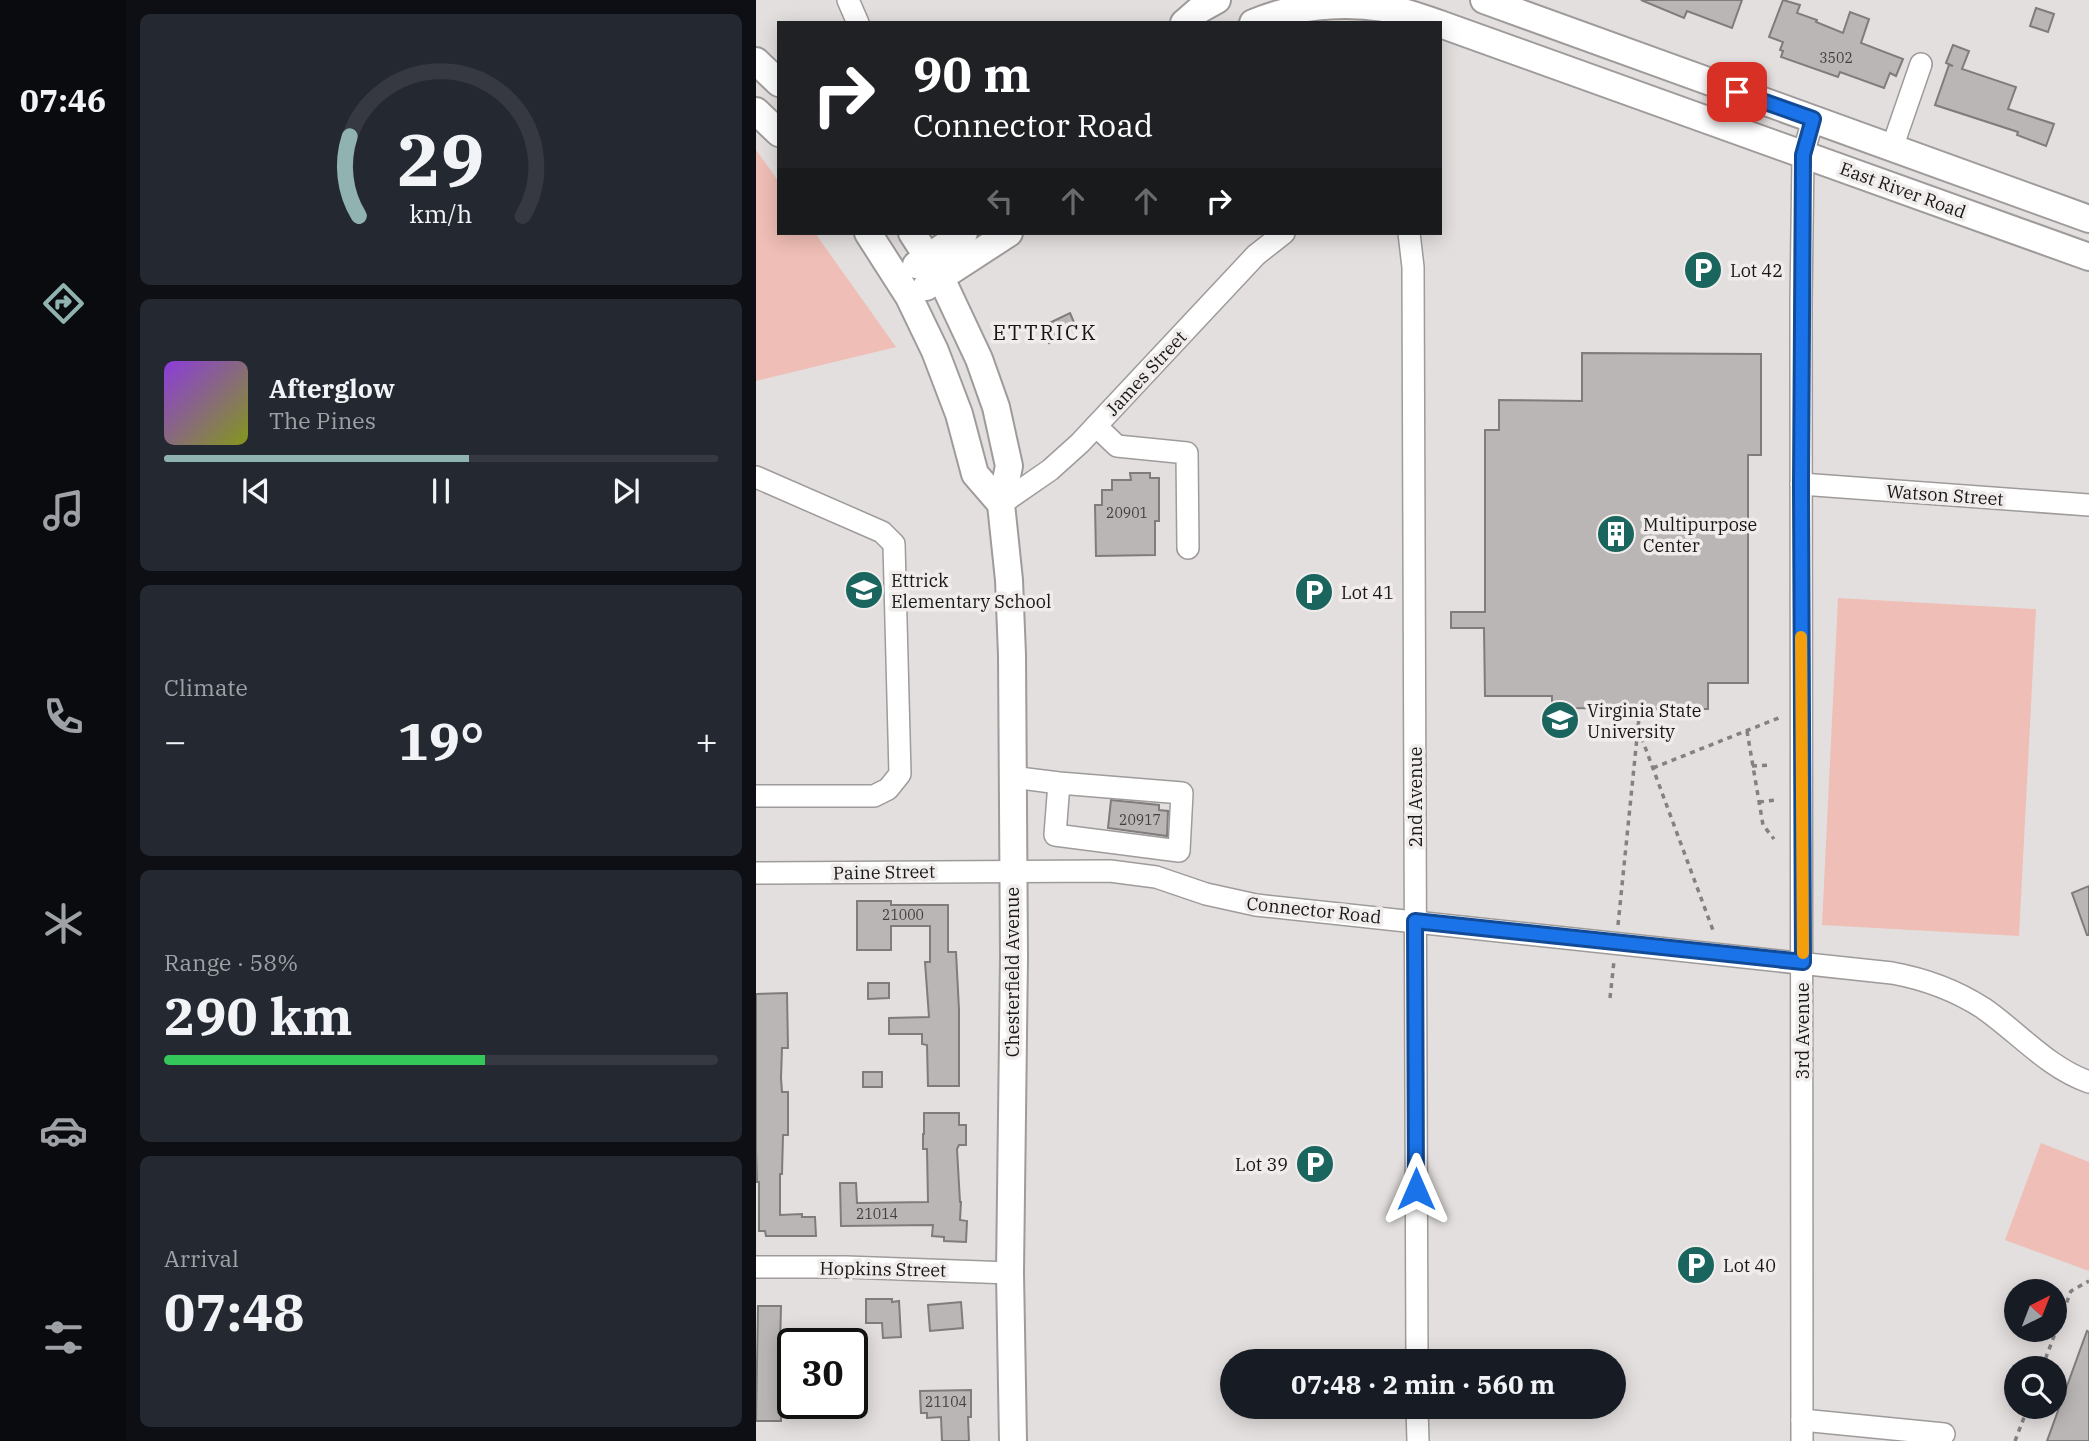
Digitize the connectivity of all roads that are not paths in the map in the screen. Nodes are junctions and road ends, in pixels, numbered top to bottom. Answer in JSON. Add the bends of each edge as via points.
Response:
{"nodes":[{"id":1,"x":848,"y":0,"type":"edge"},
{"id":2,"x":1217,"y":0,"type":"edge"},
{"id":3,"x":1484,"y":0,"type":"edge"},
{"id":4,"x":1539,"y":9,"type":"edge"},
{"id":5,"x":1289,"y":11,"type":"edge"},
{"id":6,"x":857,"y":21,"type":"edge"},
{"id":7,"x":1186,"y":21,"type":"edge"},
{"id":8,"x":1258,"y":21,"type":"edge"},
{"id":9,"x":1431,"y":21,"type":"edge"},
{"id":10,"x":1442,"y":24,"type":"edge"},
{"id":11,"x":756,"y":61,"type":"edge"},
{"id":12,"x":1922,"y":64,"type":"dead end"},
{"id":13,"x":777,"y":81,"type":"edge"},
{"id":14,"x":756,"y":111,"type":"edge"},
{"id":15,"x":1813,"y":119,"type":"junction"},
{"id":16,"x":777,"y":131,"type":"edge"},
{"id":17,"x":1892,"y":148,"type":"junction"},
{"id":18,"x":1803,"y":155,"type":"junction"},
{"id":19,"x":2089,"y":219,"type":"edge"},
{"id":20,"x":868,"y":235,"type":"edge"},
{"id":21,"x":913,"y":235,"type":"edge"},
{"id":22,"x":962,"y":235,"type":"edge"},
{"id":23,"x":1005,"y":235,"type":"edge"},
{"id":24,"x":1281,"y":235,"type":"edge"},
{"id":25,"x":1409,"y":235,"type":"edge"},
{"id":26,"x":2089,"y":257,"type":"edge"},
{"id":27,"x":935,"y":267,"type":"junction"},
{"id":28,"x":903,"y":288,"type":"junction"},
{"id":29,"x":1096,"y":426,"type":"junction"},
{"id":30,"x":756,"y":477,"type":"edge"},
{"id":31,"x":1801,"y":484,"type":"junction"},
{"id":32,"x":1001,"y":504,"type":"junction"},
{"id":33,"x":2089,"y":505,"type":"edge"},
{"id":34,"x":1188,"y":548,"type":"dead end"},
{"id":35,"x":1012,"y":776,"type":"junction"},
{"id":36,"x":1059,"y":783,"type":"junction"},
{"id":37,"x":756,"y":796,"type":"edge"},
{"id":38,"x":1012,"y":870,"type":"junction"},
{"id":39,"x":756,"y":873,"type":"edge"},
{"id":40,"x":1415,"y":921,"type":"junction"},
{"id":41,"x":1803,"y":962,"type":"junction"},
{"id":42,"x":2089,"y":1082,"type":"edge"},
{"id":43,"x":756,"y":1267,"type":"edge"},
{"id":44,"x":1010,"y":1273,"type":"junction"},
{"id":45,"x":1417,"y":1349,"type":"edge"},
{"id":46,"x":1417,"y":1419,"type":"edge"},
{"id":47,"x":1802,"y":1430,"type":"edge"},
{"id":48,"x":1944,"y":1434,"type":"dead end"},
{"id":49,"x":1013,"y":1441,"type":"edge"},
{"id":50,"x":1418,"y":1441,"type":"edge"}],
"edges":[{"from":1,"to":6,"type":"street"},
{"from":2,"to":7,"type":"main road"},
{"from":3,"to":4,"type":"main road","name":"East River Road"},
{"from":4,"to":15,"type":"main road","name":"East River Road"},
{"from":5,"to":8,"type":"main road","name":"East River Road"},
{"from":5,"to":9,"type":"main road","name":"East River Road","via":[[1348,5],[1384,8]]},
{"from":10,"to":18,"type":"main road","name":"East River Road"},
{"from":11,"to":13,"type":"main road"},
{"from":12,"to":17,"type":"street"},
{"from":14,"to":16,"type":"main road"},
{"from":15,"to":17,"type":"main road","name":"East River Road"},
{"from":15,"to":18,"type":"street","name":"3rd Avenue"},
{"from":17,"to":19,"type":"main road","name":"East River Road"},
{"from":18,"to":26,"type":"main road","name":"East River Road"},
{"from":18,"to":31,"type":"street","name":"3rd Avenue"},
{"from":20,"to":28,"type":"main road"},
{"from":21,"to":27,"type":"main road","name":"Chesterfield Avenue"},
{"from":22,"to":27,"type":"main road"},
{"from":23,"to":27,"type":"main road"},
{"from":24,"to":29,"type":"street","name":"James Street","via":[[1256,255]]},
{"from":25,"to":40,"type":"street","name":"2nd Avenue"},
{"from":27,"to":28,"type":"main road"},
{"from":27,"to":32,"type":"main road","name":"Chesterfield Avenue","via":[[979,359],[996,407],[1009,466]]},
{"from":28,"to":32,"type":"main road","via":[[946,377],[975,474]]},
{"from":29,"to":32,"type":"street","name":"James Street","via":[[1050,471]]},
{"from":29,"to":34,"type":"street","via":[[1117,446],[1187,453]]},
{"from":30,"to":37,"type":"street","via":[[881,532],[894,544],[900,774],[888,789],[874,796]]},
{"from":31,"to":33,"type":"street","name":"Watson Street"},
{"from":31,"to":41,"type":"street","name":"3rd Avenue"},
{"from":32,"to":35,"type":"main road","name":"Chesterfield Avenue","via":[[1010,593]]},
{"from":35,"to":36,"type":"street"},
{"from":35,"to":38,"type":"main road","name":"Chesterfield Avenue"},
{"from":36,"to":36,"type":"street","via":[[1055,835],[1179,851],[1182,793]]},
{"from":38,"to":39,"type":"street","name":"Paine Street"},
{"from":38,"to":40,"type":"street","name":"Connector Road","via":[[1135,874],[1243,903]]},
{"from":38,"to":44,"type":"main road","name":"Chesterfield Avenue"},
{"from":40,"to":41,"type":"street","name":"Connector Road"},
{"from":40,"to":45,"type":"street","name":"2nd Avenue"},
{"from":41,"to":42,"type":"street","name":"Connector Road","via":[[1921,978],[1941,986],[1984,1009],[2063,1070]]},
{"from":41,"to":47,"type":"street","name":"3rd Avenue"},
{"from":43,"to":44,"type":"street","name":"Hopkins Street"},
{"from":44,"to":49,"type":"main road","name":"Chesterfield Avenue"},
{"from":46,"to":50,"type":"street"},
{"from":47,"to":48,"type":"street"}]}
